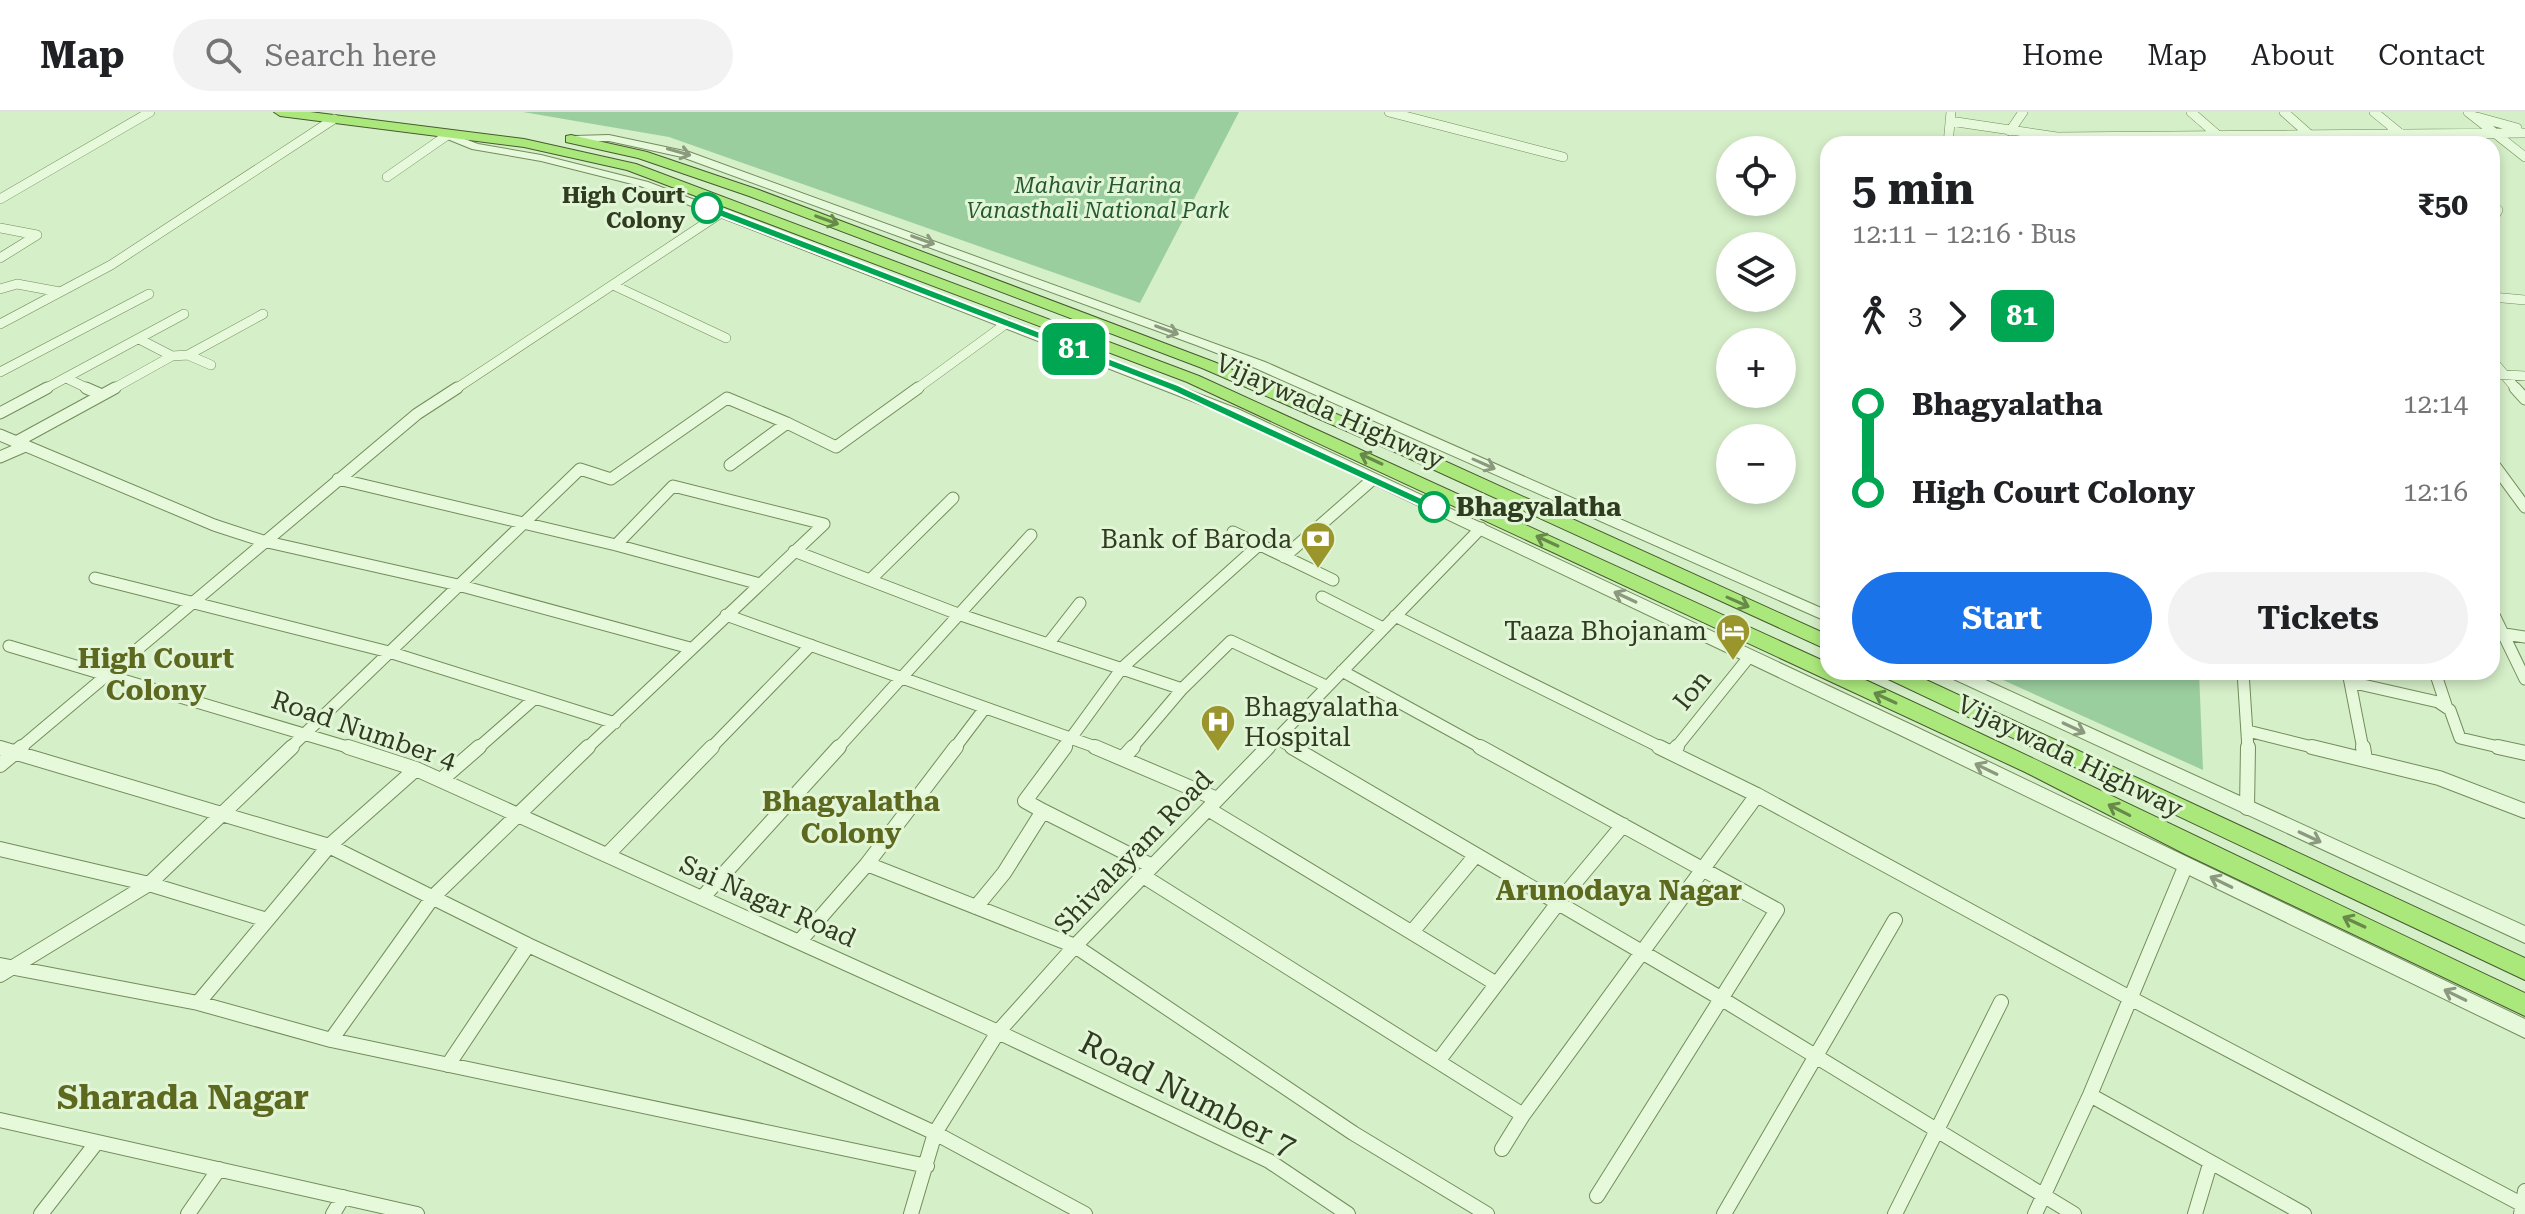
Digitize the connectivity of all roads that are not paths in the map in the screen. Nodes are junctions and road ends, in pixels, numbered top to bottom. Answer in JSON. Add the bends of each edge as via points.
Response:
{"nodes":[{"id":1,"x":150,"y":112,"type":"edge"},
{"id":2,"x":280,"y":112,"type":"edge"},
{"id":3,"x":371,"y":112,"type":"edge"},
{"id":4,"x":1389,"y":112,"type":"edge"},
{"id":5,"x":2023,"y":112,"type":"edge"},
{"id":6,"x":2191,"y":112,"type":"edge"},
{"id":7,"x":2284,"y":112,"type":"edge"},
{"id":8,"x":2374,"y":112,"type":"edge"},
{"id":9,"x":2471,"y":114,"type":"edge"},
{"id":10,"x":1951,"y":117,"type":"edge"},
{"id":11,"x":334,"y":119,"type":"junction"},
{"id":12,"x":2010,"y":131,"type":"junction"},
{"id":13,"x":2525,"y":131,"type":"edge"},
{"id":14,"x":2495,"y":133,"type":"junction"},
{"id":15,"x":2401,"y":134,"type":"junction"},
{"id":16,"x":445,"y":135,"type":"junction"},
{"id":17,"x":2049,"y":136,"type":"edge"},
{"id":18,"x":2218,"y":136,"type":"edge"},
{"id":19,"x":2311,"y":136,"type":"joint"},
{"id":20,"x":2403,"y":136,"type":"edge"},
{"id":21,"x":2499,"y":136,"type":"edge"},
{"id":22,"x":2500,"y":137,"type":"edge"},
{"id":23,"x":574,"y":139,"type":"junction"},
{"id":24,"x":409,"y":148,"type":"dead end"},
{"id":25,"x":424,"y":150,"type":"junction"},
{"id":26,"x":1563,"y":157,"type":"dead end"},
{"id":27,"x":2525,"y":157,"type":"edge"},
{"id":28,"x":387,"y":177,"type":"dead end"},
{"id":29,"x":0,"y":199,"type":"edge"},
{"id":30,"x":721,"y":213,"type":"junction"},
{"id":31,"x":0,"y":228,"type":"edge"},
{"id":32,"x":0,"y":258,"type":"edge"},
{"id":33,"x":613,"y":285,"type":"junction"},
{"id":34,"x":0,"y":289,"type":"edge"},
{"id":35,"x":60,"y":292,"type":"junction"},
{"id":36,"x":149,"y":294,"type":"dead end"},
{"id":37,"x":2500,"y":298,"type":"edge"},
{"id":38,"x":2525,"y":300,"type":"edge"},
{"id":39,"x":184,"y":314,"type":"dead end"},
{"id":40,"x":263,"y":314,"type":"dead end"},
{"id":41,"x":1007,"y":323,"type":"junction"},
{"id":42,"x":0,"y":324,"type":"edge"},
{"id":43,"x":726,"y":338,"type":"dead end"},
{"id":44,"x":139,"y":339,"type":"junction"},
{"id":45,"x":188,"y":355,"type":"junction"},
{"id":46,"x":172,"y":356,"type":"junction"},
{"id":47,"x":211,"y":365,"type":"dead end"},
{"id":48,"x":2500,"y":369,"type":"edge"},
{"id":49,"x":0,"y":372,"type":"edge"},
{"id":50,"x":2500,"y":374,"type":"edge"},
{"id":51,"x":2504,"y":374,"type":"junction"},
{"id":52,"x":2525,"y":376,"type":"edge"},
{"id":53,"x":66,"y":378,"type":"junction"},
{"id":54,"x":102,"y":395,"type":"junction"},
{"id":55,"x":2525,"y":399,"type":"edge"},
{"id":56,"x":0,"y":413,"type":"edge"},
{"id":57,"x":787,"y":423,"type":"junction"},
{"id":58,"x":0,"y":435,"type":"edge"},
{"id":59,"x":20,"y":445,"type":"junction"},
{"id":60,"x":0,"y":457,"type":"edge"},
{"id":61,"x":730,"y":465,"type":"dead end"},
{"id":62,"x":2500,"y":473,"type":"edge"},
{"id":63,"x":338,"y":479,"type":"junction"},
{"id":64,"x":1373,"y":479,"type":"junction"},
{"id":65,"x":953,"y":498,"type":"dead end"},
{"id":66,"x":2525,"y":507,"type":"edge"},
{"id":67,"x":522,"y":524,"type":"junction"},
{"id":68,"x":1481,"y":528,"type":"junction"},
{"id":69,"x":1233,"y":532,"type":"dead end"},
{"id":70,"x":1031,"y":535,"type":"dead end"},
{"id":71,"x":263,"y":541,"type":"junction"},
{"id":72,"x":1260,"y":544,"type":"junction"},
{"id":73,"x":616,"y":545,"type":"junction"},
{"id":74,"x":794,"y":551,"type":"junction"},
{"id":75,"x":1284,"y":557,"type":"junction"},
{"id":76,"x":95,"y":578,"type":"dead end"},
{"id":77,"x":870,"y":580,"type":"junction"},
{"id":78,"x":1333,"y":580,"type":"dead end"},
{"id":79,"x":760,"y":584,"type":"junction"},
{"id":80,"x":458,"y":585,"type":"junction"},
{"id":81,"x":1322,"y":597,"type":"dead end"},
{"id":82,"x":1080,"y":603,"type":"dead end"},
{"id":83,"x":191,"y":604,"type":"junction"},
{"id":84,"x":1820,"y":613,"type":"edge"},
{"id":85,"x":958,"y":614,"type":"junction"},
{"id":86,"x":726,"y":615,"type":"junction"},
{"id":87,"x":1395,"y":616,"type":"junction"},
{"id":88,"x":2500,"y":624,"type":"edge"},
{"id":89,"x":1383,"y":628,"type":"junction"},
{"id":90,"x":2500,"y":633,"type":"edge"},
{"id":91,"x":2506,"y":634,"type":"junction"},
{"id":92,"x":2525,"y":637,"type":"edge"},
{"id":93,"x":1820,"y":639,"type":"edge"},
{"id":94,"x":1048,"y":644,"type":"junction"},
{"id":95,"x":811,"y":645,"type":"junction"},
{"id":96,"x":9,"y":646,"type":"dead end"},
{"id":97,"x":690,"y":648,"type":"junction"},
{"id":98,"x":389,"y":652,"type":"junction"},
{"id":99,"x":1749,"y":657,"type":"junction"},
{"id":100,"x":1122,"y":668,"type":"junction"},
{"id":101,"x":1820,"y":668,"type":"edge"},
{"id":102,"x":1342,"y":671,"type":"junction"},
{"id":103,"x":106,"y":675,"type":"junction"},
{"id":104,"x":901,"y":677,"type":"junction"},
{"id":105,"x":2525,"y":679,"type":"edge"},
{"id":106,"x":1846,"y":680,"type":"edge"},
{"id":107,"x":1908,"y":680,"type":"edge"},
{"id":108,"x":1970,"y":680,"type":"edge"},
{"id":109,"x":2244,"y":680,"type":"edge"},
{"id":110,"x":2350,"y":680,"type":"edge"},
{"id":111,"x":2359,"y":680,"type":"edge"},
{"id":112,"x":2438,"y":680,"type":"edge"},
{"id":113,"x":1326,"y":686,"type":"junction"},
{"id":114,"x":1182,"y":689,"type":"junction"},
{"id":115,"x":535,"y":698,"type":"junction"},
{"id":116,"x":2446,"y":705,"type":"junction"},
{"id":117,"x":985,"y":708,"type":"junction"},
{"id":118,"x":615,"y":723,"type":"junction"},
{"id":119,"x":2248,"y":731,"type":"junction"},
{"id":120,"x":306,"y":733,"type":"junction"},
{"id":121,"x":1070,"y":738,"type":"junction"},
{"id":122,"x":1277,"y":738,"type":"junction"},
{"id":123,"x":0,"y":748,"type":"edge"},
{"id":124,"x":15,"y":752,"type":"junction"},
{"id":125,"x":1672,"y":753,"type":"junction"},
{"id":126,"x":2525,"y":753,"type":"edge"},
{"id":127,"x":1124,"y":757,"type":"junction"},
{"id":128,"x":2365,"y":759,"type":"junction"},
{"id":129,"x":0,"y":765,"type":"edge"},
{"id":130,"x":416,"y":769,"type":"junction"},
{"id":131,"x":441,"y":780,"type":"junction"},
{"id":132,"x":1757,"y":795,"type":"junction"},
{"id":133,"x":1213,"y":804,"type":"junction"},
{"id":134,"x":2247,"y":808,"type":"junction"},
{"id":135,"x":1043,"y":811,"type":"junction"},
{"id":136,"x":2525,"y":811,"type":"edge"},
{"id":137,"x":222,"y":814,"type":"junction"},
{"id":138,"x":517,"y":814,"type":"junction"},
{"id":139,"x":1623,"y":825,"type":"junction"},
{"id":140,"x":329,"y":846,"type":"junction"},
{"id":141,"x":0,"y":849,"type":"edge"},
{"id":142,"x":607,"y":855,"type":"junction"},
{"id":143,"x":1476,"y":855,"type":"junction"},
{"id":144,"x":867,"y":864,"type":"junction"},
{"id":145,"x":2186,"y":865,"type":"junction"},
{"id":146,"x":1701,"y":869,"type":"junction"},
{"id":147,"x":1148,"y":871,"type":"junction"},
{"id":148,"x":149,"y":884,"type":"junction"},
{"id":149,"x":433,"y":897,"type":"junction"},
{"id":150,"x":702,"y":898,"type":"junction"},
{"id":151,"x":1558,"y":903,"type":"junction"},
{"id":152,"x":976,"y":907,"type":"junction"},
{"id":153,"x":2405,"y":913,"type":"junction"},
{"id":154,"x":267,"y":920,"type":"junction"},
{"id":155,"x":1895,"y":920,"type":"dead end"},
{"id":156,"x":1412,"y":932,"type":"junction"},
{"id":157,"x":2525,"y":935,"type":"edge"},
{"id":158,"x":799,"y":942,"type":"junction"},
{"id":159,"x":2397,"y":943,"type":"junction"},
{"id":160,"x":528,"y":945,"type":"junction"},
{"id":161,"x":1075,"y":946,"type":"junction"},
{"id":162,"x":1641,"y":951,"type":"junction"},
{"id":163,"x":2525,"y":969,"type":"edge"},
{"id":164,"x":4,"y":970,"type":"edge"},
{"id":165,"x":1495,"y":983,"type":"junction"},
{"id":166,"x":2130,"y":998,"type":"junction"},
{"id":167,"x":1722,"y":999,"type":"junction"},
{"id":168,"x":2001,"y":1002,"type":"dead end"},
{"id":169,"x":198,"y":1003,"type":"junction"},
{"id":170,"x":2525,"y":1005,"type":"edge"},
{"id":171,"x":2525,"y":1029,"type":"edge"},
{"id":172,"x":998,"y":1032,"type":"junction"},
{"id":173,"x":331,"y":1040,"type":"junction"},
{"id":174,"x":1816,"y":1056,"type":"junction"},
{"id":175,"x":1439,"y":1060,"type":"junction"},
{"id":176,"x":448,"y":1065,"type":"junction"},
{"id":177,"x":2090,"y":1095,"type":"junction"},
{"id":178,"x":1523,"y":1115,"type":"junction"},
{"id":179,"x":0,"y":1120,"type":"edge"},
{"id":180,"x":1936,"y":1130,"type":"junction"},
{"id":181,"x":935,"y":1133,"type":"junction"},
{"id":182,"x":97,"y":1142,"type":"junction"},
{"id":183,"x":1502,"y":1149,"type":"dead end"},
{"id":184,"x":2210,"y":1164,"type":"junction"},
{"id":185,"x":927,"y":1166,"type":"junction"},
{"id":186,"x":219,"y":1169,"type":"junction"},
{"id":187,"x":2042,"y":1195,"type":"junction"},
{"id":188,"x":1597,"y":1196,"type":"dead end"},
{"id":189,"x":343,"y":1197,"type":"junction"},
{"id":190,"x":2524,"y":1204,"type":"edge"},
{"id":191,"x":41,"y":1214,"type":"edge"},
{"id":192,"x":188,"y":1214,"type":"edge"},
{"id":193,"x":333,"y":1214,"type":"edge"},
{"id":194,"x":417,"y":1214,"type":"edge"},
{"id":195,"x":911,"y":1214,"type":"edge"},
{"id":196,"x":1085,"y":1214,"type":"edge"},
{"id":197,"x":1348,"y":1214,"type":"edge"},
{"id":198,"x":1487,"y":1214,"type":"edge"},
{"id":199,"x":1724,"y":1214,"type":"edge"},
{"id":200,"x":1895,"y":1214,"type":"edge"},
{"id":201,"x":2035,"y":1214,"type":"edge"},
{"id":202,"x":2074,"y":1214,"type":"edge"},
{"id":203,"x":2195,"y":1214,"type":"edge"},
{"id":204,"x":2304,"y":1214,"type":"edge"}],
"edges":[{"from":1,"to":29,"type":"street"},
{"from":2,"to":11,"type":"highway","name":"Vijaywada Highway"},
{"from":3,"to":23,"type":"highway","name":"Vijaywada Highway"},
{"from":4,"to":26,"type":"street"},
{"from":5,"to":12,"type":"street"},
{"from":6,"to":18,"type":"street"},
{"from":7,"to":19,"type":"street"},
{"from":8,"to":15,"type":"street"},
{"from":9,"to":13,"type":"street"},
{"from":9,"to":14,"type":"street"},
{"from":10,"to":12,"type":"street"},
{"from":11,"to":16,"type":"highway","name":"Vijaywada Highway"},
{"from":11,"to":35,"type":"street","via":[[111,265]]},
{"from":12,"to":17,"type":"street"},
{"from":13,"to":14,"type":"street"},
{"from":14,"to":15,"type":"street"},
{"from":14,"to":21,"type":"street"},
{"from":15,"to":19,"type":"street"},
{"from":15,"to":20,"type":"street"},
{"from":16,"to":25,"type":"street"},
{"from":16,"to":30,"type":"street","via":[[476,147],[644,184]]},
{"from":101,"to":16,"type":"highway","name":"Vijaywada Highway","one_way":true,"via":[[1193,379],[665,178],[565,151]]},
{"from":22,"to":27,"type":"street"},
{"from":23,"to":84,"type":"street","one_way":true,"via":[[609,138],[685,154],[1187,337]]},
{"from":23,"to":93,"type":"highway","name":"Vijaywada Highway","one_way":true,"via":[[726,183],[1208,365]]},
{"from":24,"to":25,"type":"street"},
{"from":25,"to":28,"type":"street"},
{"from":30,"to":33,"type":"street"},
{"from":30,"to":41,"type":"street"},
{"from":31,"to":32,"type":"street","via":[[37,235]]},
{"from":33,"to":43,"type":"street"},
{"from":33,"to":63,"type":"street","via":[[417,414]]},
{"from":34,"to":35,"type":"street","via":[[17,284]]},
{"from":35,"to":42,"type":"street"},
{"from":36,"to":49,"type":"street"},
{"from":37,"to":38,"type":"street"},
{"from":39,"to":44,"type":"street"},
{"from":40,"to":45,"type":"street"},
{"from":41,"to":57,"type":"street","via":[[836,447]]},
{"from":41,"to":64,"type":"street","via":[[1233,412]]},
{"from":44,"to":46,"type":"street"},
{"from":44,"to":53,"type":"street"},
{"from":45,"to":46,"type":"street"},
{"from":45,"to":47,"type":"street"},
{"from":46,"to":54,"type":"street"},
{"from":48,"to":51,"type":"street"},
{"from":50,"to":51,"type":"street"},
{"from":51,"to":52,"type":"street"},
{"from":51,"to":55,"type":"street"},
{"from":53,"to":54,"type":"street"},
{"from":53,"to":56,"type":"street"},
{"from":54,"to":59,"type":"street"},
{"from":57,"to":61,"type":"street"},
{"from":57,"to":67,"type":"street","via":[[727,398],[611,479],[580,469]]},
{"from":58,"to":59,"type":"street"},
{"from":59,"to":60,"type":"street"},
{"from":59,"to":71,"type":"street"},
{"from":62,"to":66,"type":"street"},
{"from":63,"to":67,"type":"street"},
{"from":63,"to":71,"type":"street"},
{"from":64,"to":68,"type":"street"},
{"from":64,"to":75,"type":"street"},
{"from":65,"to":77,"type":"street"},
{"from":67,"to":73,"type":"street"},
{"from":67,"to":80,"type":"street"},
{"from":68,"to":87,"type":"street","name":"Shivalayam Road"},
{"from":99,"to":68,"type":"street","one_way":true},
{"from":69,"to":72,"type":"street"},
{"from":70,"to":85,"type":"street"},
{"from":71,"to":80,"type":"street"},
{"from":71,"to":83,"type":"street"},
{"from":72,"to":75,"type":"street"},
{"from":72,"to":100,"type":"street"},
{"from":73,"to":74,"type":"street","via":[[673,486],[824,524]]},
{"from":73,"to":79,"type":"street"},
{"from":74,"to":77,"type":"street"},
{"from":74,"to":79,"type":"street"},
{"from":75,"to":78,"type":"street"},
{"from":76,"to":83,"type":"street"},
{"from":77,"to":85,"type":"street"},
{"from":79,"to":86,"type":"street"},
{"from":80,"to":97,"type":"street"},
{"from":80,"to":98,"type":"street"},
{"from":81,"to":89,"type":"street"},
{"from":82,"to":94,"type":"street"},
{"from":83,"to":98,"type":"street"},
{"from":83,"to":103,"type":"street"},
{"from":85,"to":94,"type":"street"},
{"from":85,"to":104,"type":"street"},
{"from":86,"to":95,"type":"street"},
{"from":86,"to":97,"type":"street"},
{"from":87,"to":89,"type":"street","name":"Shivalayam Road"},
{"from":87,"to":125,"type":"street"},
{"from":88,"to":91,"type":"street"},
{"from":89,"to":102,"type":"street","name":"Shivalayam Road"},
{"from":90,"to":91,"type":"street"},
{"from":91,"to":92,"type":"street"},
{"from":91,"to":105,"type":"street"},
{"from":94,"to":100,"type":"street"},
{"from":95,"to":104,"type":"street"},
{"from":95,"to":142,"type":"street"},
{"from":96,"to":103,"type":"street","name":"Road Number 4"},
{"from":97,"to":118,"type":"street"},
{"from":98,"to":115,"type":"street"},
{"from":98,"to":120,"type":"street"},
{"from":99,"to":125,"type":"street","name":"Ion"},
{"from":145,"to":99,"type":"street","one_way":true},
{"from":100,"to":114,"type":"street"},
{"from":100,"to":121,"type":"street"},
{"from":102,"to":113,"type":"street","name":"Shivalayam Road"},
{"from":102,"to":139,"type":"street"},
{"from":103,"to":120,"type":"street","name":"Road Number 4"},
{"from":103,"to":124,"type":"street"},
{"from":104,"to":117,"type":"street"},
{"from":104,"to":150,"type":"street"},
{"from":159,"to":106,"type":"highway","name":"Vijaywada Highway","one_way":true},
{"from":107,"to":153,"type":"highway","name":"Vijaywada Highway"},
{"from":108,"to":134,"type":"street","one_way":true},
{"from":109,"to":119,"type":"street"},
{"from":110,"to":128,"type":"street"},
{"from":111,"to":116,"type":"street"},
{"from":112,"to":116,"type":"street"},
{"from":113,"to":114,"type":"street","via":[[1231,641]]},
{"from":113,"to":122,"type":"street","name":"Shivalayam Road"},
{"from":114,"to":127,"type":"street"},
{"from":115,"to":118,"type":"street"},
{"from":115,"to":131,"type":"street"},
{"from":116,"to":126,"type":"street","via":[[2460,738]]},
{"from":117,"to":121,"type":"street"},
{"from":117,"to":144,"type":"street"},
{"from":118,"to":138,"type":"street"},
{"from":119,"to":128,"type":"street"},
{"from":119,"to":134,"type":"street"},
{"from":120,"to":130,"type":"street","name":"Road Number 4"},
{"from":120,"to":137,"type":"street"},
{"from":121,"to":127,"type":"street"},
{"from":121,"to":135,"type":"street","via":[[1025,801]]},
{"from":122,"to":133,"type":"street","name":"Shivalayam Road"},
{"from":122,"to":143,"type":"street"},
{"from":123,"to":124,"type":"street"},
{"from":124,"to":129,"type":"street"},
{"from":124,"to":137,"type":"street"},
{"from":125,"to":132,"type":"street"},
{"from":127,"to":133,"type":"street"},
{"from":128,"to":136,"type":"street","via":[[2439,778]]},
{"from":130,"to":131,"type":"street","name":"Road Number 4"},
{"from":130,"to":140,"type":"street"},
{"from":131,"to":138,"type":"street","name":"Road Number 4"},
{"from":132,"to":146,"type":"street"},
{"from":132,"to":166,"type":"street"},
{"from":133,"to":147,"type":"street","name":"Shivalayam Road"},
{"from":133,"to":156,"type":"street"},
{"from":134,"to":157,"type":"street","one_way":true},
{"from":135,"to":147,"type":"street"},
{"from":135,"to":152,"type":"street"},
{"from":137,"to":140,"type":"street"},
{"from":137,"to":148,"type":"street"},
{"from":138,"to":142,"type":"street","name":"Sai Nagar Road"},
{"from":138,"to":149,"type":"street"},
{"from":139,"to":146,"type":"street"},
{"from":139,"to":151,"type":"street"},
{"from":140,"to":149,"type":"street"},
{"from":140,"to":154,"type":"street"},
{"from":141,"to":148,"type":"street"},
{"from":142,"to":150,"type":"street","name":"Sai Nagar Road"},
{"from":143,"to":151,"type":"street"},
{"from":143,"to":156,"type":"street"},
{"from":144,"to":152,"type":"street"},
{"from":144,"to":158,"type":"street"},
{"from":145,"to":166,"type":"street"},
{"from":171,"to":145,"type":"street","one_way":true},
{"from":146,"to":162,"type":"street"},
{"from":146,"to":167,"type":"street","via":[[1777,910]]},
{"from":147,"to":161,"type":"street","name":"Shivalayam Road"},
{"from":147,"to":175,"type":"street"},
{"from":148,"to":154,"type":"street"},
{"from":148,"to":164,"type":"street"},
{"from":149,"to":160,"type":"street"},
{"from":149,"to":173,"type":"street"},
{"from":150,"to":158,"type":"street","name":"Sai Nagar Road"},
{"from":151,"to":162,"type":"street"},
{"from":151,"to":165,"type":"street"},
{"from":152,"to":161,"type":"street"},
{"from":153,"to":159,"type":"highway"},
{"from":153,"to":163,"type":"highway","name":"Vijaywada Highway"},
{"from":154,"to":169,"type":"street"},
{"from":155,"to":174,"type":"street"},
{"from":156,"to":165,"type":"street"},
{"from":158,"to":172,"type":"street","name":"Sai Nagar Road"},
{"from":159,"to":170,"type":"highway","name":"Vijaywada Highway"},
{"from":160,"to":176,"type":"street"},
{"from":160,"to":181,"type":"street"},
{"from":161,"to":172,"type":"street","name":"Shivalayam Road"},
{"from":161,"to":198,"type":"street","via":[[1353,1133]]},
{"from":162,"to":167,"type":"street"},
{"from":162,"to":178,"type":"street"},
{"from":164,"to":169,"type":"street"},
{"from":165,"to":175,"type":"street"},
{"from":166,"to":177,"type":"street"},
{"from":166,"to":190,"type":"street"},
{"from":167,"to":174,"type":"street"},
{"from":167,"to":188,"type":"street"},
{"from":168,"to":180,"type":"street"},
{"from":169,"to":173,"type":"street"},
{"from":172,"to":181,"type":"street","name":"Shivalayam Road"},
{"from":172,"to":197,"type":"street","name":"Road Number 7","via":[[1269,1161]]},
{"from":173,"to":176,"type":"street"},
{"from":174,"to":180,"type":"street"},
{"from":174,"to":199,"type":"street"},
{"from":175,"to":178,"type":"street"},
{"from":176,"to":185,"type":"street"},
{"from":177,"to":184,"type":"street"},
{"from":177,"to":187,"type":"street"},
{"from":178,"to":183,"type":"street"},
{"from":179,"to":182,"type":"street"},
{"from":180,"to":187,"type":"street"},
{"from":180,"to":200,"type":"street"},
{"from":181,"to":185,"type":"street","name":"Shivalayam Road"},
{"from":181,"to":196,"type":"street"},
{"from":182,"to":186,"type":"street"},
{"from":182,"to":191,"type":"street"},
{"from":184,"to":203,"type":"street"},
{"from":184,"to":204,"type":"street"},
{"from":185,"to":195,"type":"street","name":"Shivalayam Road"},
{"from":186,"to":189,"type":"street"},
{"from":186,"to":192,"type":"street"},
{"from":187,"to":201,"type":"street"},
{"from":187,"to":202,"type":"street"},
{"from":189,"to":193,"type":"street"},
{"from":189,"to":194,"type":"street"}]}
